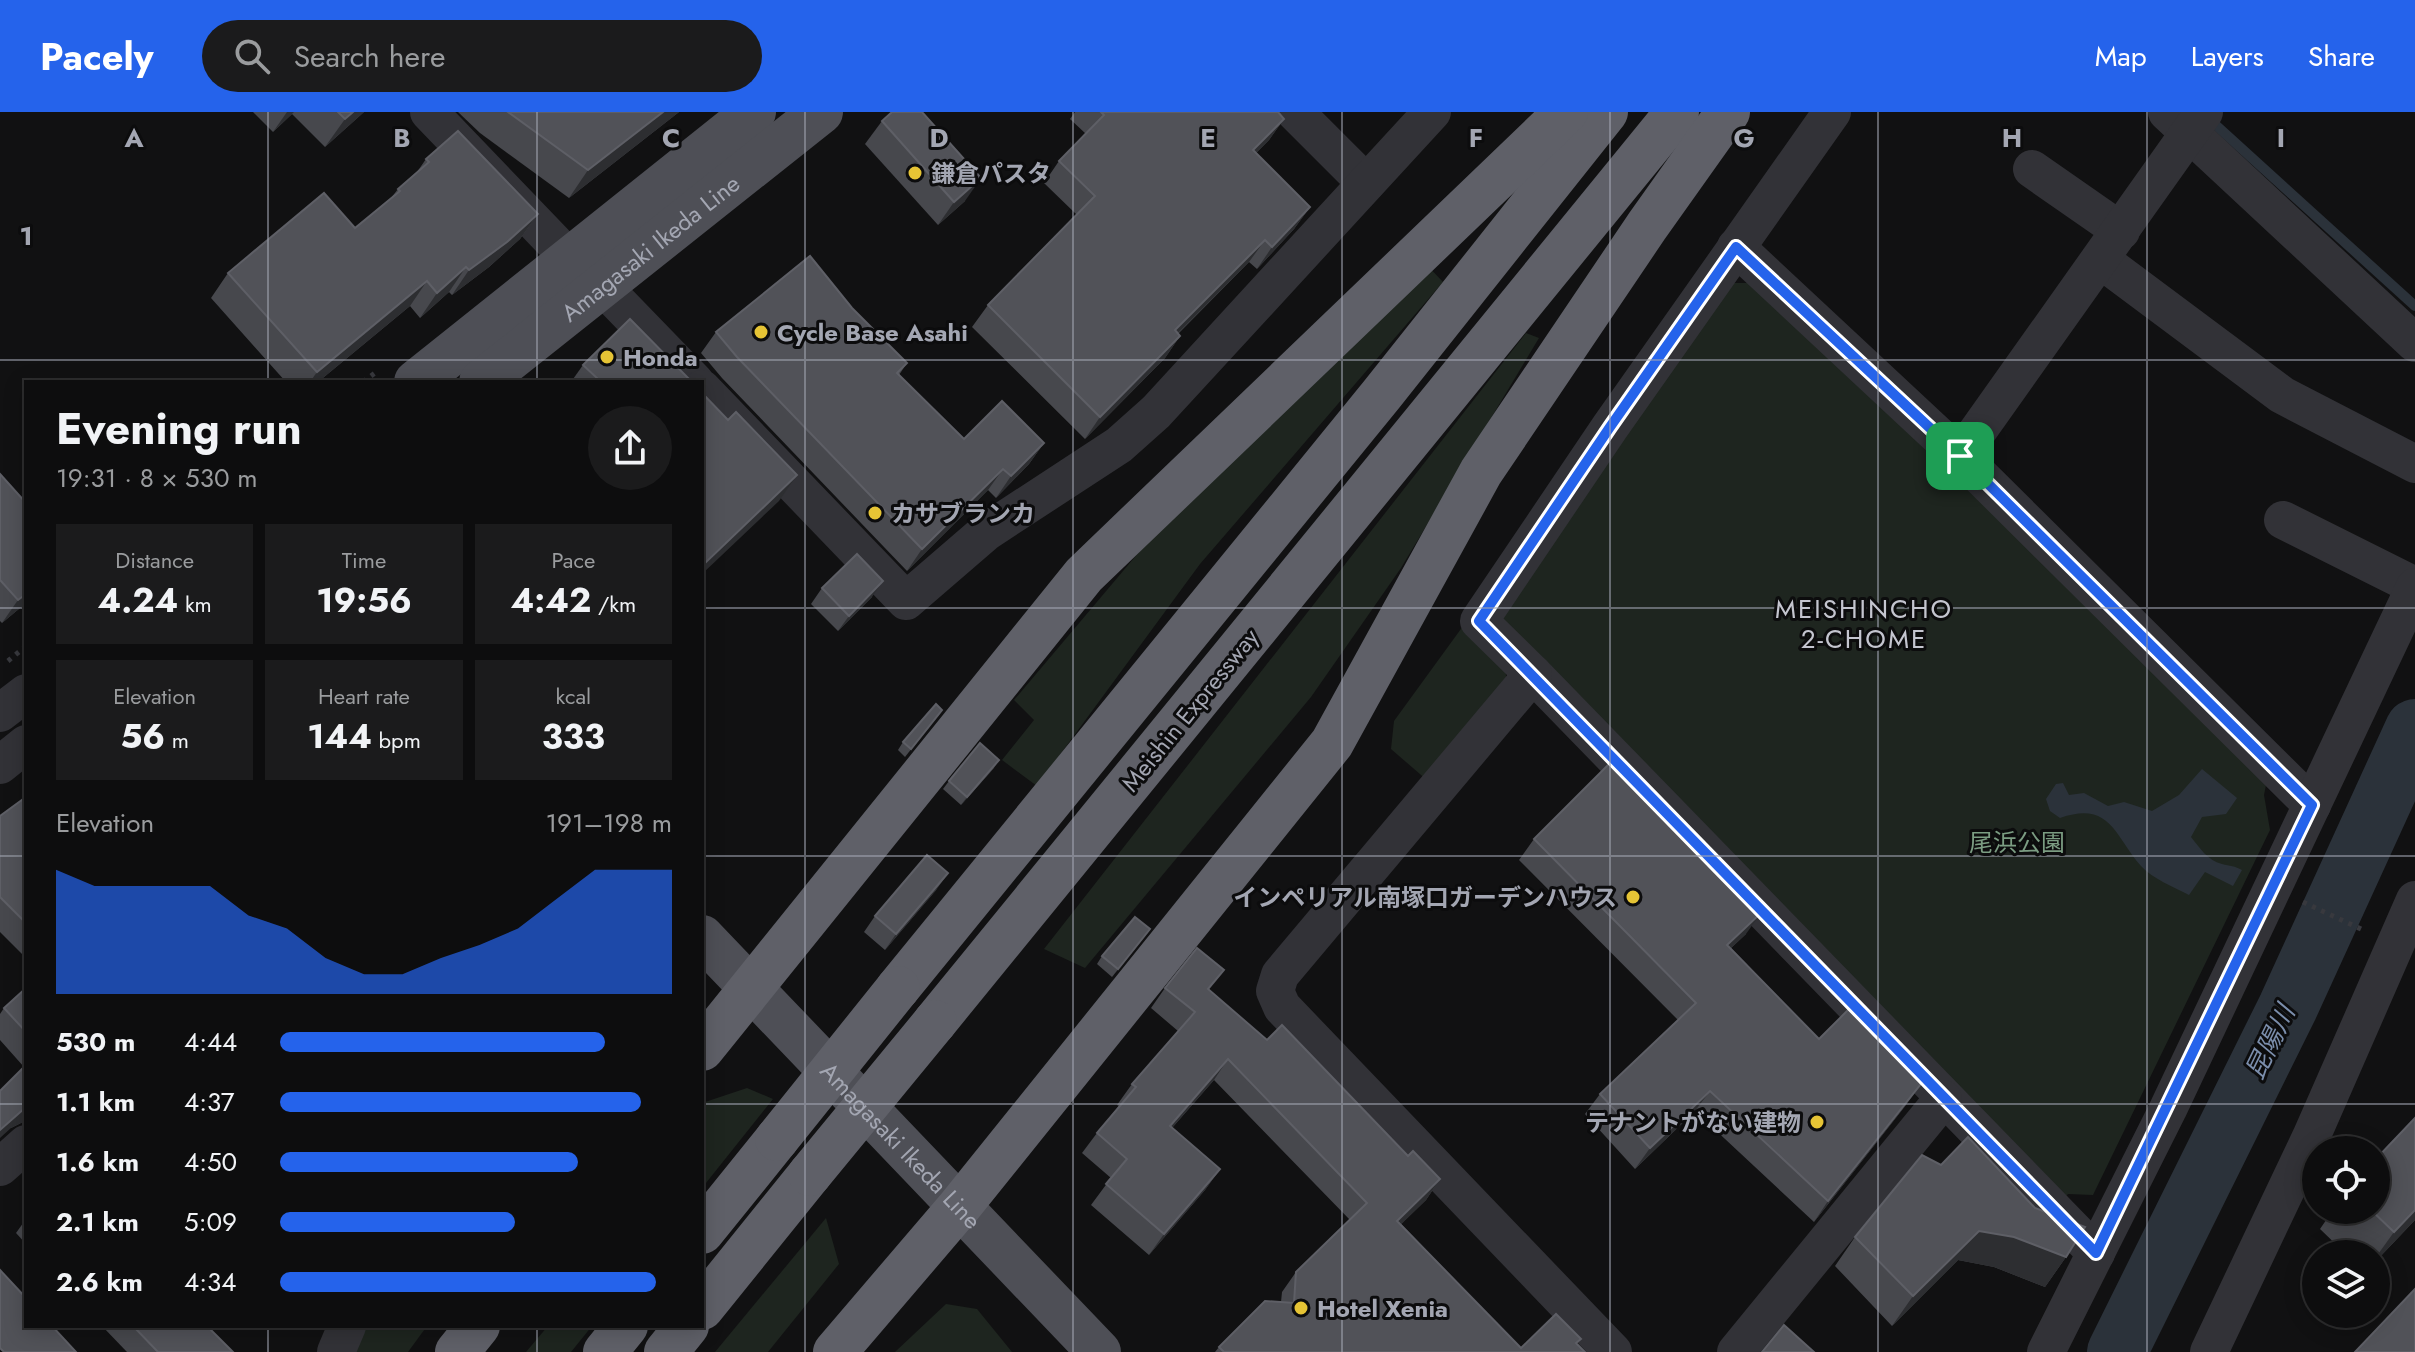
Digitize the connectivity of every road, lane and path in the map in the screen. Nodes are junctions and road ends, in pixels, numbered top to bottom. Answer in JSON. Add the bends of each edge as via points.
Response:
{"nodes":[{"id":1,"x":429,"y":112,"type":"edge"},
{"id":2,"x":754,"y":112,"type":"edge"},
{"id":3,"x":821,"y":112,"type":"edge"},
{"id":4,"x":1295,"y":112,"type":"edge"},
{"id":5,"x":1432,"y":112,"type":"edge"},
{"id":6,"x":1566,"y":112,"type":"edge"},
{"id":7,"x":1606,"y":112,"type":"edge"},
{"id":8,"x":1677,"y":112,"type":"edge"},
{"id":9,"x":1728,"y":112,"type":"edge"},
{"id":10,"x":1832,"y":112,"type":"edge"},
{"id":11,"x":2189,"y":120,"type":"edge"},
{"id":12,"x":2032,"y":169,"type":"dead end"},
{"id":13,"x":1366,"y":183,"type":"junction"},
{"id":14,"x":2111,"y":245,"type":"junction"},
{"id":15,"x":1736,"y":247,"type":"junction"},
{"id":16,"x":586,"y":272,"type":"junction"},
{"id":17,"x":2415,"y":343,"type":"edge"},
{"id":18,"x":419,"y":380,"type":"edge"},
{"id":19,"x":483,"y":380,"type":"edge"},
{"id":20,"x":693,"y":380,"type":"edge"},
{"id":21,"x":704,"y":391,"type":"edge"},
{"id":22,"x":1960,"y":456,"type":"junction"},
{"id":23,"x":2415,"y":464,"type":"edge"},
{"id":24,"x":2283,"y":520,"type":"dead end"},
{"id":25,"x":2415,"y":586,"type":"edge"},
{"id":26,"x":24,"y":648,"type":"edge"},
{"id":27,"x":0,"y":667,"type":"edge"},
{"id":28,"x":1533,"y":674,"type":"junction"},
{"id":29,"x":24,"y":695,"type":"edge"},
{"id":30,"x":0,"y":713,"type":"edge"},
{"id":31,"x":2312,"y":805,"type":"junction"},
{"id":32,"x":2300,"y":900,"type":"dead end"},
{"id":33,"x":2415,"y":900,"type":"edge"},
{"id":34,"x":704,"y":939,"type":"edge"},
{"id":35,"x":2396,"y":941,"type":"edge"},
{"id":36,"x":751,"y":988,"type":"junction"},
{"id":37,"x":704,"y":1047,"type":"edge"},
{"id":38,"x":1943,"y":1099,"type":"junction"},
{"id":39,"x":24,"y":1146,"type":"edge"},
{"id":40,"x":0,"y":1167,"type":"edge"},
{"id":41,"x":959,"y":1207,"type":"junction"},
{"id":42,"x":704,"y":1230,"type":"edge"},
{"id":43,"x":2096,"y":1253,"type":"junction"},
{"id":44,"x":704,"y":1306,"type":"edge"},
{"id":45,"x":346,"y":1328,"type":"edge"},
{"id":46,"x":476,"y":1328,"type":"edge"},
{"id":47,"x":624,"y":1328,"type":"edge"},
{"id":48,"x":685,"y":1328,"type":"edge"},
{"id":49,"x":336,"y":1352,"type":"edge"},
{"id":50,"x":457,"y":1352,"type":"edge"},
{"id":51,"x":605,"y":1352,"type":"edge"},
{"id":52,"x":666,"y":1352,"type":"edge"},
{"id":53,"x":835,"y":1352,"type":"edge"},
{"id":54,"x":1099,"y":1352,"type":"edge"},
{"id":55,"x":1613,"y":1352,"type":"edge"},
{"id":56,"x":1736,"y":1352,"type":"edge"},
{"id":57,"x":2046,"y":1352,"type":"edge"},
{"id":58,"x":2209,"y":1352,"type":"edge"}],
"edges":[{"from":1,"to":16,"type":"street"},
{"from":2,"to":16,"type":"main road","name":"Amagasaki Ikeda Line"},
{"from":3,"to":16,"type":"main road","name":"Amagasaki Ikeda Line"},
{"from":4,"to":13,"type":"street"},
{"from":5,"to":13,"type":"street"},
{"from":6,"to":36,"type":"highway","via":[[1084,575]]},
{"from":7,"to":42,"type":"highway","bridge":true},
{"from":8,"to":44,"type":"highway","name":"Meishin Expressway","bridge":true},
{"from":9,"to":41,"type":"highway","via":[[1481,472],[1332,743]]},
{"from":10,"to":15,"type":"street"},
{"from":11,"to":14,"type":"street"},
{"from":11,"to":17,"type":"street"},
{"from":12,"to":14,"type":"street"},
{"from":13,"to":21,"type":"street","via":[[1156,412],[1119,445],[986,532],[906,601]]},
{"from":14,"to":22,"type":"street"},
{"from":14,"to":23,"type":"street","via":[[2282,395]]},
{"from":15,"to":22,"type":"street"},
{"from":15,"to":28,"type":"street","via":[[1479,621]]},
{"from":16,"to":18,"type":"main road","name":"Amagasaki Ikeda Line"},
{"from":16,"to":19,"type":"main road","name":"Amagasaki Ikeda Line"},
{"from":16,"to":20,"type":"street"},
{"from":22,"to":31,"type":"street"},
{"from":24,"to":25,"type":"street"},
{"from":25,"to":31,"type":"street"},
{"from":26,"to":27,"type":"path"},
{"from":28,"to":38,"type":"street"},
{"from":28,"to":55,"type":"street","via":[[1280,975],[1275,991],[1282,1007]]},
{"from":29,"to":30,"type":"street"},
{"from":31,"to":43,"type":"street"},
{"from":32,"to":35,"type":"path"},
{"from":33,"to":35,"type":"street"},
{"from":34,"to":36,"type":"main road","name":"Amagasaki Ikeda Line"},
{"from":35,"to":58,"type":"street"},
{"from":36,"to":37,"type":"highway"},
{"from":36,"to":41,"type":"main road","name":"Amagasaki Ikeda Line"},
{"from":38,"to":43,"type":"street"},
{"from":38,"to":56,"type":"street"},
{"from":39,"to":40,"type":"street"},
{"from":41,"to":53,"type":"highway"},
{"from":41,"to":54,"type":"main road","name":"Amagasaki Ikeda Line"},
{"from":43,"to":57,"type":"street"},
{"from":45,"to":49,"type":"street"},
{"from":46,"to":50,"type":"highway"},
{"from":47,"to":51,"type":"highway"},
{"from":48,"to":52,"type":"highway"}]}
